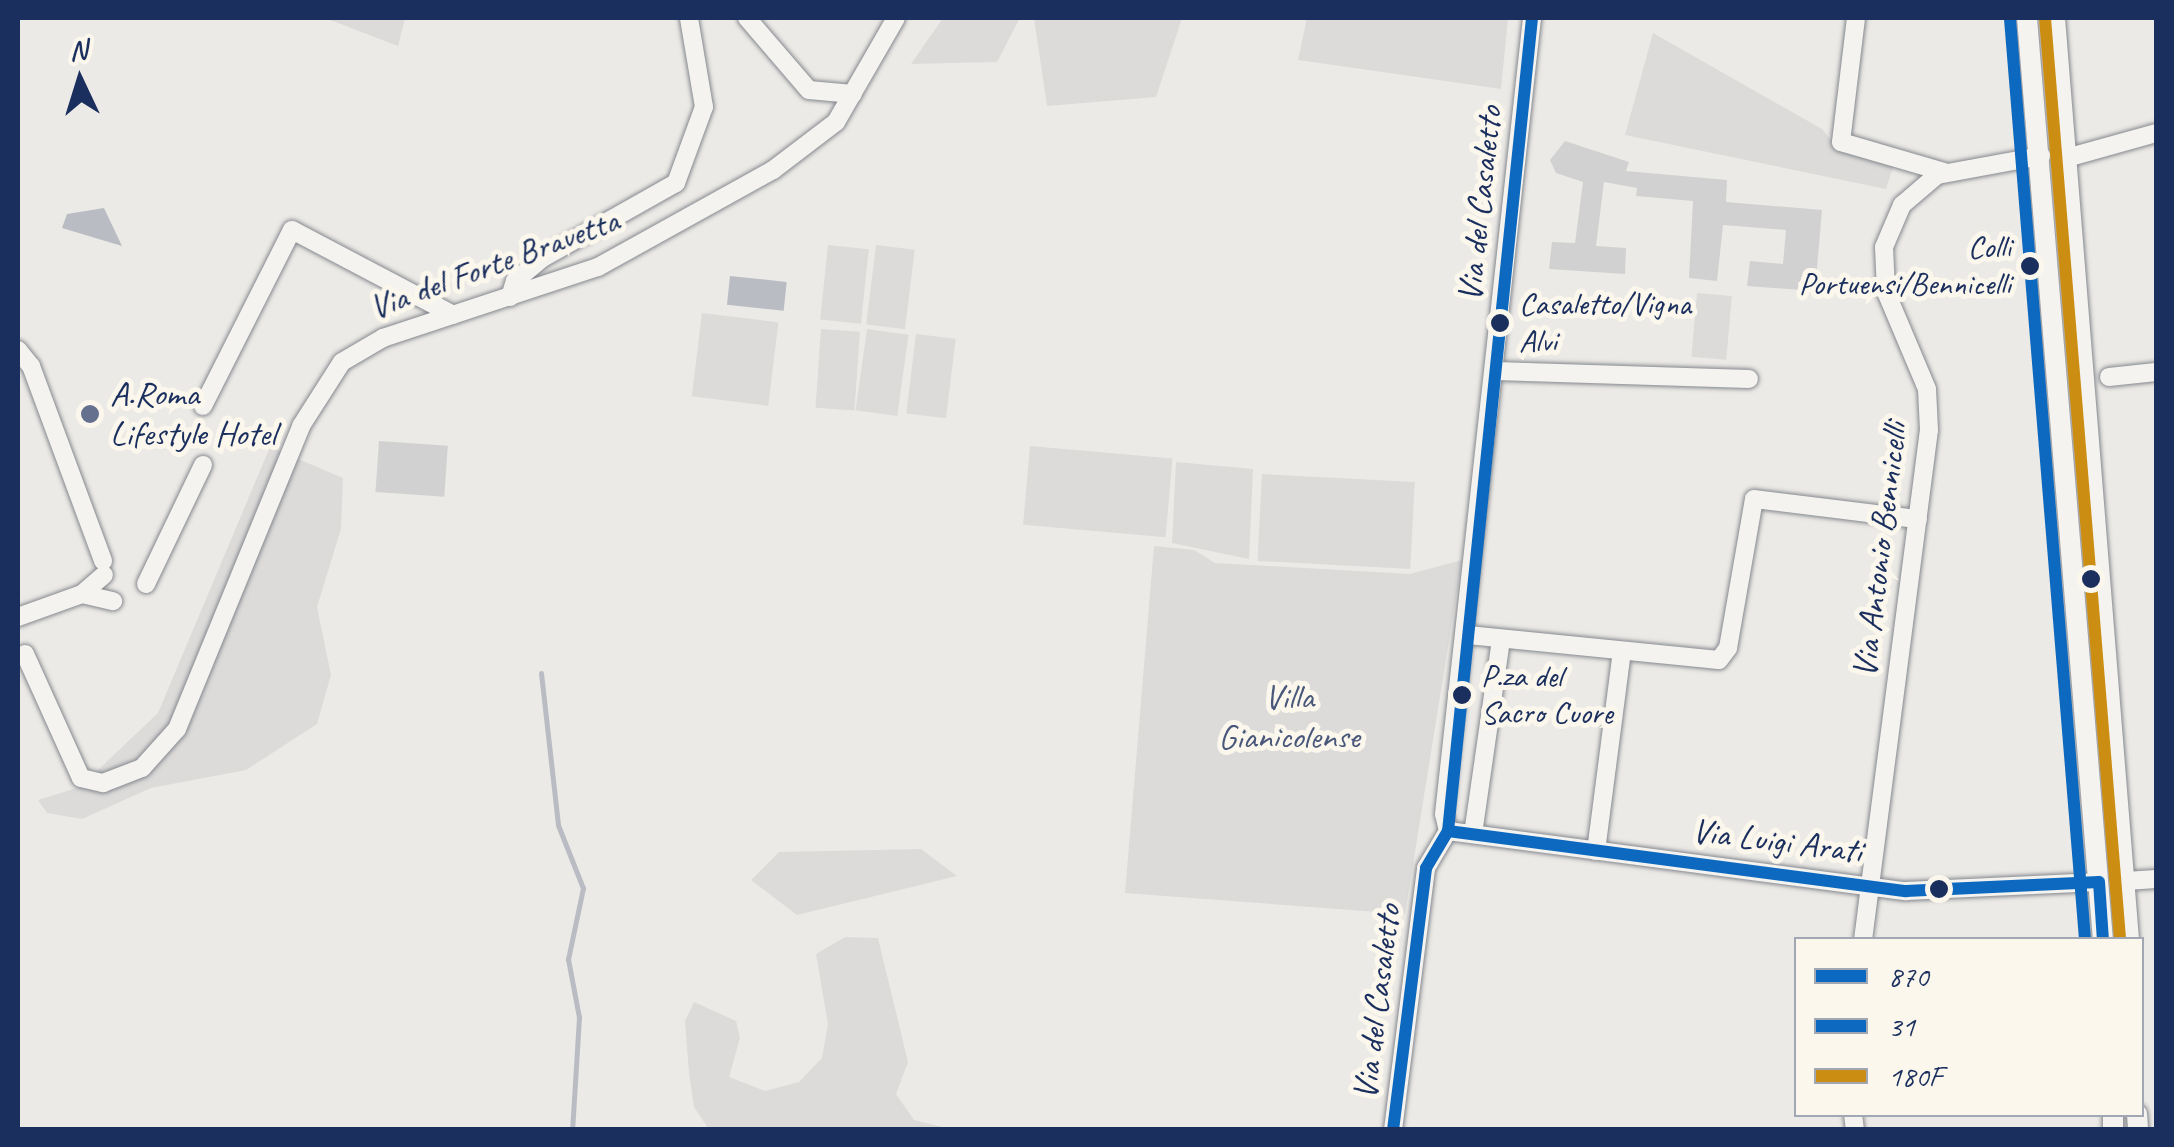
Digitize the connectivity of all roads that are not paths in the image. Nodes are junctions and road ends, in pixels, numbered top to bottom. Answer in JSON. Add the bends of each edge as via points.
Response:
{"nodes":[{"id":1,"x":689,"y":18,"type":"edge"},
{"id":2,"x":747,"y":18,"type":"edge"},
{"id":3,"x":896,"y":18,"type":"edge"},
{"id":4,"x":1532,"y":18,"type":"edge"},
{"id":5,"x":1856,"y":18,"type":"edge"},
{"id":6,"x":2056,"y":24,"type":"edge"},
{"id":7,"x":2028,"y":25,"type":"edge"},
{"id":8,"x":853,"y":94,"type":"junction"},
{"id":9,"x":2156,"y":133,"type":"edge"},
{"id":10,"x":2041,"y":156,"type":"junction"},
{"id":11,"x":2070,"y":158,"type":"junction"},
{"id":12,"x":1944,"y":172,"type":"junction"},
{"id":13,"x":2080,"y":270,"type":"junction"},
{"id":14,"x":2052,"y":273,"type":"junction"},
{"id":15,"x":510,"y":297,"type":"junction"},
{"id":16,"x":454,"y":315,"type":"junction"},
{"id":17,"x":18,"y":350,"type":"edge"},
{"id":18,"x":1494,"y":372,"type":"junction"},
{"id":19,"x":2156,"y":372,"type":"edge"},
{"id":20,"x":2109,"y":377,"type":"dead end"},
{"id":21,"x":1750,"y":379,"type":"dead end"},
{"id":22,"x":203,"y":406,"type":"dead end"},
{"id":23,"x":203,"y":465,"type":"dead end"},
{"id":24,"x":2096,"y":466,"type":"junction"},
{"id":25,"x":2066,"y":468,"type":"junction"},
{"id":26,"x":1918,"y":520,"type":"junction"},
{"id":27,"x":146,"y":584,"type":"dead end"},
{"id":28,"x":82,"y":594,"type":"junction"},
{"id":29,"x":113,"y":600,"type":"dead end"},
{"id":30,"x":2105,"y":600,"type":"junction"},
{"id":31,"x":2077,"y":602,"type":"junction"},
{"id":32,"x":18,"y":618,"type":"edge"},
{"id":33,"x":1468,"y":636,"type":"junction"},
{"id":34,"x":1501,"y":639,"type":"junction"},
{"id":35,"x":1622,"y":652,"type":"junction"},
{"id":36,"x":25,"y":654,"type":"dead end"},
{"id":37,"x":1448,"y":831,"type":"junction"},
{"id":38,"x":1473,"y":834,"type":"junction"},
{"id":39,"x":1596,"y":851,"type":"junction"},
{"id":40,"x":2156,"y":879,"type":"edge"},
{"id":41,"x":2100,"y":882,"type":"junction"},
{"id":42,"x":2126,"y":882,"type":"junction"},
{"id":43,"x":1871,"y":886,"type":"junction"},
{"id":44,"x":1863,"y":937,"type":"edge"},
{"id":45,"x":2103,"y":937,"type":"edge"},
{"id":46,"x":2129,"y":937,"type":"edge"},
{"id":47,"x":1394,"y":1130,"type":"edge"}],
"edges":[{"from":1,"to":15,"type":"street","via":[[704,107],[676,183],[541,259],[515,280]]},
{"from":2,"to":8,"type":"street","via":[[809,90]]},
{"from":3,"to":8,"type":"street","name":"Via del Forte Bravetta"},
{"from":4,"to":18,"type":"street","name":"Via del Casaletto"},
{"from":5,"to":12,"type":"street","via":[[1841,142]]},
{"from":6,"to":7,"type":"street"},
{"from":6,"to":11,"type":"main road"},
{"from":7,"to":10,"type":"main road"},
{"from":8,"to":15,"type":"street","name":"Via del Forte Bravetta","via":[[823,134],[732,194],[619,258]]},
{"from":9,"to":11,"type":"street"},
{"from":10,"to":12,"type":"street","name":"Via Antonio Bennicelli"},
{"from":10,"to":14,"type":"main road"},
{"from":11,"to":13,"type":"main road"},
{"from":12,"to":26,"type":"street","name":"Via Antonio Bennicelli","via":[[1902,205],[1882,257],[1886,292],[1929,403]]},
{"from":13,"to":14,"type":"street"},
{"from":13,"to":24,"type":"main road"},
{"from":14,"to":25,"type":"main road"},
{"from":15,"to":16,"type":"street","name":"Via del Forte Bravetta"},
{"from":16,"to":22,"type":"street","via":[[292,230]]},
{"from":16,"to":36,"type":"street","name":"Via del Forte Bravetta","via":[[383,338],[330,375],[301,426],[177,729],[142,768],[104,783],[75,772]]},
{"from":17,"to":28,"type":"street","via":[[32,366],[103,568]]},
{"from":18,"to":21,"type":"street"},
{"from":18,"to":33,"type":"street","name":"Via del Casaletto"},
{"from":19,"to":20,"type":"street"},
{"from":23,"to":27,"type":"street"},
{"from":24,"to":25,"type":"street"},
{"from":24,"to":30,"type":"main road"},
{"from":25,"to":31,"type":"main road"},
{"from":26,"to":35,"type":"street","via":[[1754,499],[1724,658]]},
{"from":26,"to":43,"type":"street","name":"Via Antonio Bennicelli"},
{"from":28,"to":29,"type":"street"},
{"from":28,"to":32,"type":"street"},
{"from":30,"to":31,"type":"street"},
{"from":30,"to":42,"type":"main road"},
{"from":31,"to":41,"type":"main road"},
{"from":33,"to":34,"type":"street"},
{"from":33,"to":37,"type":"street","name":"Via del Casaletto","via":[[1444,814]]},
{"from":34,"to":35,"type":"street"},
{"from":34,"to":38,"type":"street"},
{"from":35,"to":39,"type":"street"},
{"from":37,"to":38,"type":"street","name":"Via Luigi Arati"},
{"from":37,"to":47,"type":"street","name":"Via del Casaletto","via":[[1426,868]]},
{"from":38,"to":39,"type":"street","name":"Via Luigi Arati"},
{"from":39,"to":43,"type":"street","name":"Via Luigi Arati"},
{"from":40,"to":42,"type":"street"},
{"from":41,"to":43,"type":"street","name":"Via Luigi Arati","via":[[1920,892]]},
{"from":41,"to":45,"type":"main road"},
{"from":42,"to":46,"type":"main road"},
{"from":43,"to":44,"type":"street","name":"Via Antonio Bennicelli"}]}
